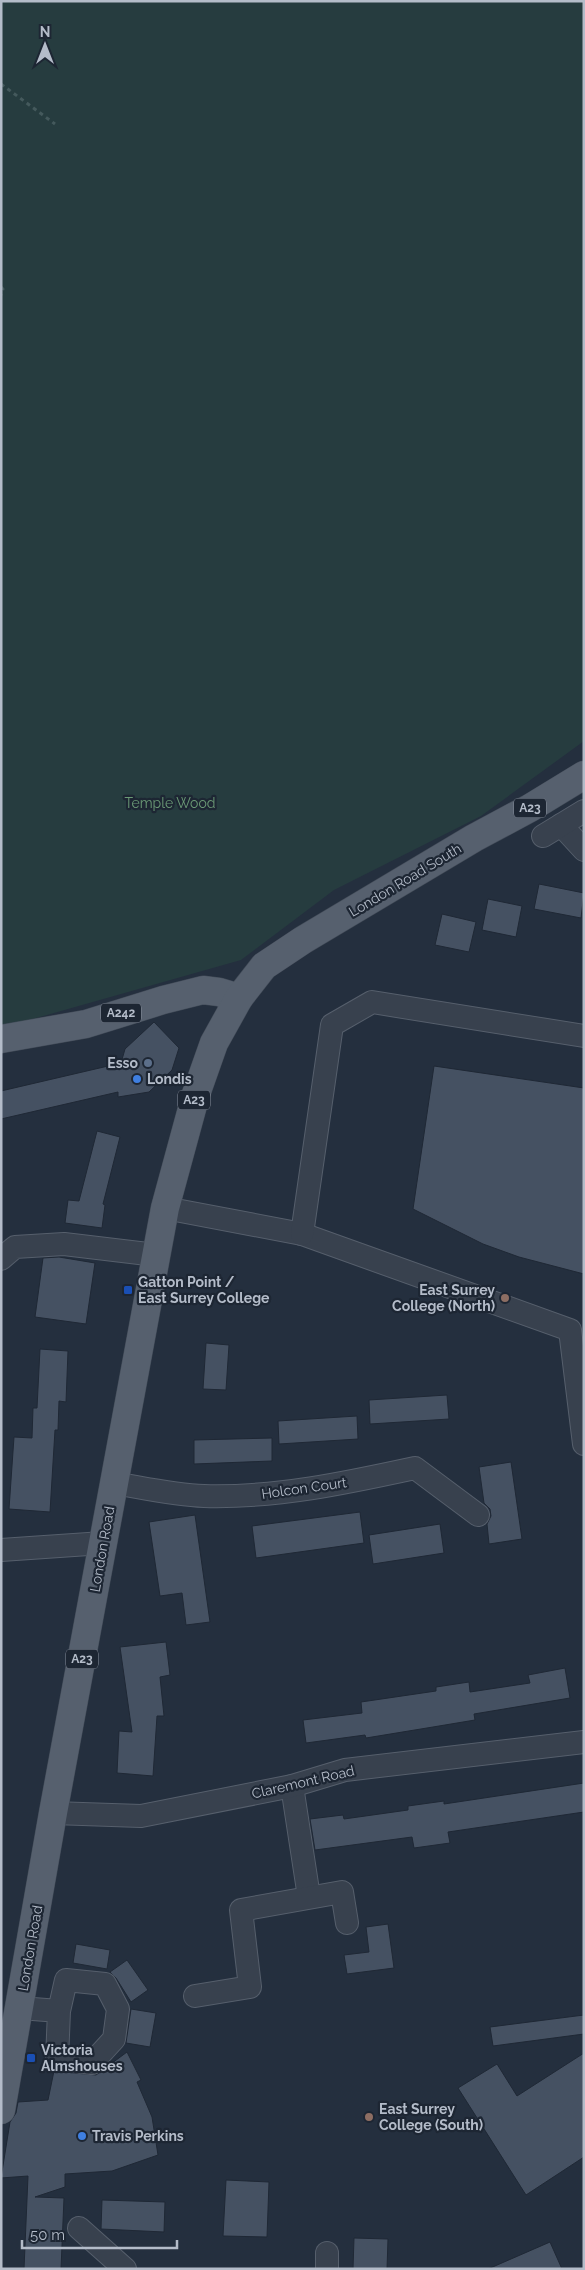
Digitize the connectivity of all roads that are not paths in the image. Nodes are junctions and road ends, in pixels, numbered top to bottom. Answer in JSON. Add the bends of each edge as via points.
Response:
{"nodes":[{"id":1,"x":584,"y":775,"type":"edge"},
{"id":2,"x":584,"y":811,"type":"edge"},
{"id":3,"x":584,"y":850,"type":"edge"},
{"id":4,"x":239,"y":998,"type":"junction"},
{"id":5,"x":584,"y":1036,"type":"edge"},
{"id":6,"x":1,"y":1039,"type":"edge"},
{"id":7,"x":165,"y":1208,"type":"junction"},
{"id":8,"x":302,"y":1234,"type":"junction"},
{"id":9,"x":156,"y":1255,"type":"junction"},
{"id":10,"x":1,"y":1259,"type":"edge"},
{"id":11,"x":577,"y":1330,"type":"edge"},
{"id":12,"x":583,"y":1435,"type":"edge"},
{"id":13,"x":114,"y":1483,"type":"junction"},
{"id":14,"x":478,"y":1515,"type":"dead end"},
{"id":15,"x":103,"y":1543,"type":"junction"},
{"id":16,"x":1,"y":1550,"type":"edge"},
{"id":17,"x":584,"y":1742,"type":"edge"},
{"id":18,"x":292,"y":1786,"type":"junction"},
{"id":19,"x":53,"y":1813,"type":"junction"},
{"id":20,"x":308,"y":1897,"type":"junction"},
{"id":21,"x":347,"y":1923,"type":"dead end"},
{"id":22,"x":195,"y":1996,"type":"dead end"},
{"id":23,"x":20,"y":2008,"type":"junction"},
{"id":24,"x":59,"y":2011,"type":"dead end"},
{"id":25,"x":1,"y":2110,"type":"edge"},
{"id":26,"x":79,"y":2228,"type":"dead end"},
{"id":27,"x":125,"y":2269,"type":"edge"}],
"edges":[{"from":1,"to":4,"type":"main road","name":"London Road South","number":"A23","via":[[303,940],[264,966]]},
{"from":2,"to":3,"type":"street","via":[[552,830]]},
{"from":4,"to":6,"type":"main road","number":"A242","via":[[202,990],[86,1024]]},
{"from":4,"to":7,"type":"main road","name":"London Road","number":"A23","via":[[214,1043],[196,1094]]},
{"from":5,"to":8,"type":"street","via":[[372,1002],[332,1025]]},
{"from":7,"to":8,"type":"street"},
{"from":7,"to":9,"type":"main road","name":"London Road","number":"A23"},
{"from":8,"to":11,"type":"street"},
{"from":9,"to":10,"type":"street","via":[[64,1244],[15,1247]]},
{"from":9,"to":13,"type":"main road","name":"London Road","number":"A23"},
{"from":11,"to":12,"type":"street"},
{"from":13,"to":14,"type":"street","name":"Holcon Court","via":[[203,1496],[259,1495],[338,1484],[415,1468]]},
{"from":13,"to":15,"type":"main road","name":"London Road","number":"A23"},
{"from":15,"to":16,"type":"street"},
{"from":15,"to":19,"type":"main road","name":"London Road","number":"A23"},
{"from":17,"to":18,"type":"street","name":"Claremont Road","via":[[345,1770]]},
{"from":18,"to":19,"type":"street","name":"Claremont Road","via":[[141,1816]]},
{"from":18,"to":20,"type":"street"},
{"from":19,"to":23,"type":"main road","name":"London Road","number":"A23"},
{"from":20,"to":21,"type":"street","via":[[342,1892]]},
{"from":20,"to":22,"type":"street","via":[[240,1910],[250,1987]]},
{"from":23,"to":24,"type":"street"},
{"from":23,"to":25,"type":"main road","name":"London Road","number":"A23"},
{"from":26,"to":27,"type":"street"}]}
